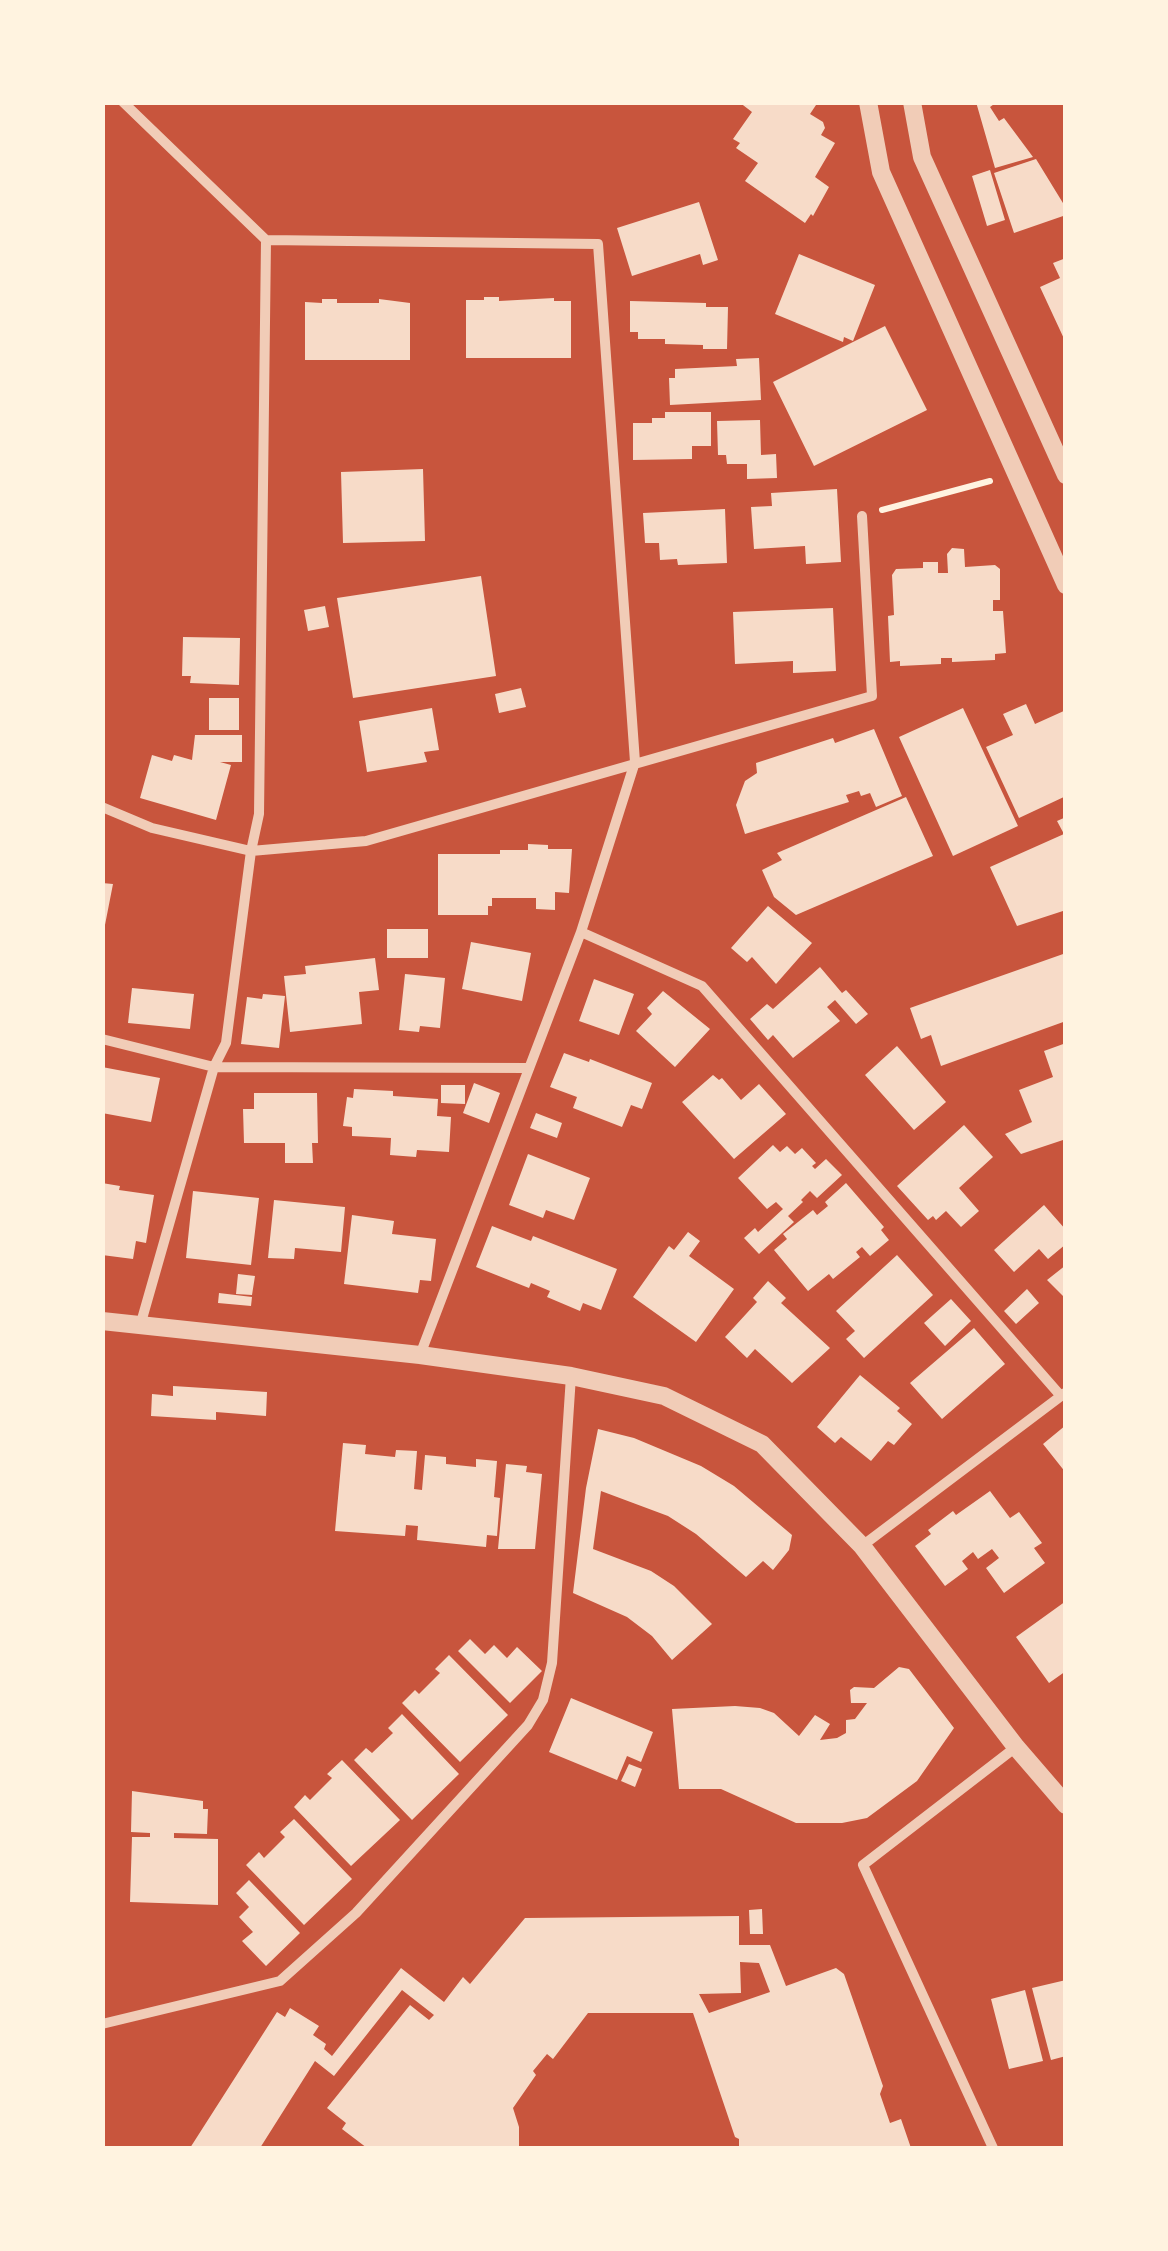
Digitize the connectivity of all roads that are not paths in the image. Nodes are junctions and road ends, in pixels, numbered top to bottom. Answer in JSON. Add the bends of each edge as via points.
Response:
{"nodes":[{"id":1,"x":123,"y":102,"type":"edge"},
{"id":2,"x":868,"y":102,"type":"edge"},
{"id":3,"x":912,"y":102,"type":"edge"},
{"id":4,"x":266,"y":240,"type":"junction"},
{"id":5,"x":1066,"y":474,"type":"edge"},
{"id":6,"x":862,"y":516,"type":"road end"},
{"id":7,"x":1066,"y":585,"type":"edge"},
{"id":8,"x":636,"y":762,"type":"junction"},
{"id":9,"x":102,"y":807,"type":"edge"},
{"id":10,"x":251,"y":851,"type":"junction"},
{"id":11,"x":581,"y":932,"type":"junction"},
{"id":12,"x":102,"y":1039,"type":"edge"},
{"id":13,"x":214,"y":1068,"type":"junction"},
{"id":14,"x":527,"y":1068,"type":"junction"},
{"id":15,"x":102,"y":1321,"type":"edge"},
{"id":16,"x":140,"y":1326,"type":"junction"},
{"id":17,"x":420,"y":1354,"type":"junction"},
{"id":18,"x":571,"y":1376,"type":"junction"},
{"id":19,"x":1062,"y":1394,"type":"edge"},
{"id":20,"x":862,"y":1546,"type":"junction"},
{"id":21,"x":1016,"y":1747,"type":"junction"},
{"id":22,"x":1066,"y":1805,"type":"edge"},
{"id":23,"x":102,"y":2024,"type":"edge"},
{"id":24,"x":994,"y":2148,"type":"edge"}],
"edges":[{"from":1,"to":4,"type":"street"},
{"from":2,"to":7,"type":"street","via":[[881,172]]},
{"from":3,"to":5,"type":"street","via":[[922,158]]},
{"from":4,"to":8,"type":"street","via":[[598,244]]},
{"from":4,"to":10,"type":"street","via":[[259,814]]},
{"from":6,"to":8,"type":"street","via":[[872,696]]},
{"from":8,"to":10,"type":"street","via":[[366,841]]},
{"from":8,"to":11,"type":"street"},
{"from":9,"to":10,"type":"street","via":[[152,828]]},
{"from":10,"to":13,"type":"street","via":[[226,1043]]},
{"from":11,"to":14,"type":"street"},
{"from":11,"to":19,"type":"street","via":[[702,986]]},
{"from":12,"to":13,"type":"street"},
{"from":13,"to":14,"type":"street"},
{"from":13,"to":16,"type":"street"},
{"from":14,"to":17,"type":"street"},
{"from":15,"to":16,"type":"street"},
{"from":16,"to":17,"type":"street"},
{"from":17,"to":18,"type":"street"},
{"from":18,"to":20,"type":"street","via":[[664,1396],[762,1444]]},
{"from":18,"to":23,"type":"street","via":[[552,1663],[528,1725],[356,1912],[280,1981]]},
{"from":19,"to":20,"type":"street"},
{"from":20,"to":21,"type":"street"},
{"from":21,"to":22,"type":"street"},
{"from":21,"to":24,"type":"street","via":[[863,1865]]}]}
